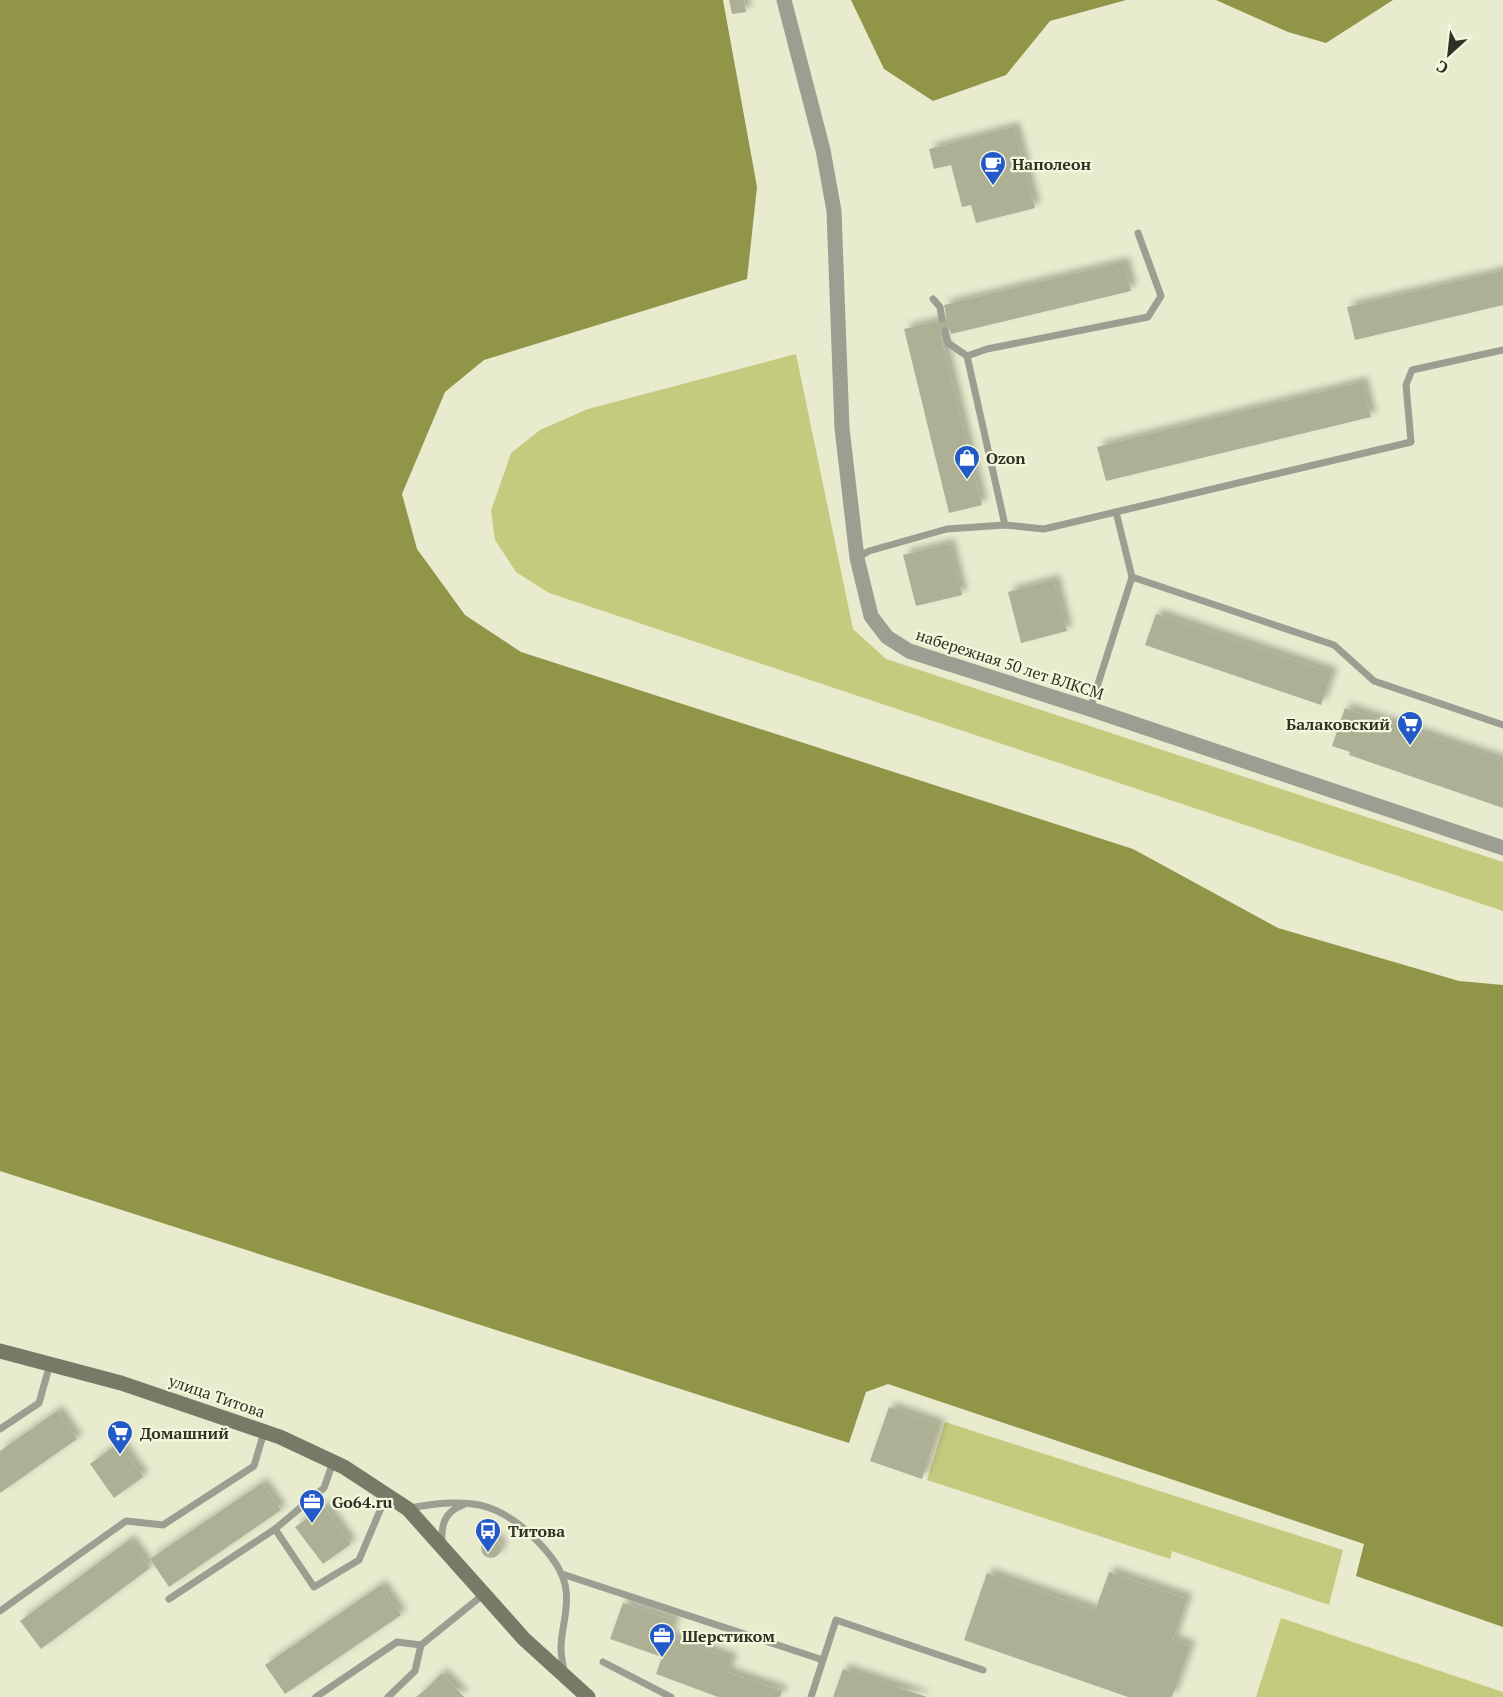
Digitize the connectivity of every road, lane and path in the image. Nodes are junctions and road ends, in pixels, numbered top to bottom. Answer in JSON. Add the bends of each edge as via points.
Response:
{"nodes":[{"id":1,"x":784,"y":0,"type":"edge"},
{"id":2,"x":1138,"y":233,"type":"dead end"},
{"id":3,"x":933,"y":299,"type":"dead end"},
{"id":4,"x":942,"y":320,"type":"dead end"},
{"id":5,"x":945,"y":331,"type":"dead end"},
{"id":6,"x":1503,"y":350,"type":"edge"},
{"id":7,"x":967,"y":356,"type":"junction"},
{"id":8,"x":1116,"y":512,"type":"junction"},
{"id":9,"x":1005,"y":525,"type":"junction"},
{"id":10,"x":857,"y":558,"type":"junction"},
{"id":11,"x":1132,"y":577,"type":"junction"},
{"id":12,"x":1090,"y":709,"type":"junction"},
{"id":13,"x":1503,"y":725,"type":"edge"},
{"id":14,"x":1503,"y":848,"type":"edge"},
{"id":15,"x":0,"y":1351,"type":"edge"},
{"id":16,"x":50,"y":1364,"type":"junction"},
{"id":17,"x":0,"y":1429,"type":"edge"},
{"id":18,"x":264,"y":1432,"type":"junction"},
{"id":19,"x":333,"y":1462,"type":"junction"},
{"id":20,"x":387,"y":1494,"type":"junction"},
{"id":21,"x":468,"y":1503,"type":"junction"},
{"id":22,"x":408,"y":1509,"type":"junction"},
{"id":23,"x":275,"y":1529,"type":"junction"},
{"id":24,"x":442,"y":1546,"type":"junction"},
{"id":25,"x":561,"y":1574,"type":"junction"},
{"id":26,"x":484,"y":1594,"type":"junction"},
{"id":27,"x":169,"y":1599,"type":"dead end"},
{"id":28,"x":0,"y":1611,"type":"edge"},
{"id":29,"x":421,"y":1645,"type":"junction"},
{"id":30,"x":823,"y":1660,"type":"junction"},
{"id":31,"x":603,"y":1662,"type":"dead end"},
{"id":32,"x":984,"y":1670,"type":"dead end"},
{"id":33,"x":564,"y":1677,"type":"junction"},
{"id":34,"x":316,"y":1697,"type":"edge"},
{"id":35,"x":388,"y":1697,"type":"edge"},
{"id":36,"x":588,"y":1697,"type":"edge"},
{"id":37,"x":671,"y":1697,"type":"edge"},
{"id":38,"x":811,"y":1697,"type":"edge"}],
"edges":[{"from":1,"to":10,"type":"street","name":"набережная 50 лет ВЛКСМ","via":[[823,150],[834,211],[842,428]]},
{"from":2,"to":7,"type":"lane","via":[[1161,296],[1148,317]]},
{"from":3,"to":4,"type":"lane","via":[[940,307]]},
{"from":5,"to":7,"type":"lane","via":[[948,343]]},
{"from":6,"to":8,"type":"lane","via":[[1412,370],[1406,385],[1411,442]]},
{"from":7,"to":9,"type":"lane"},
{"from":8,"to":9,"type":"lane","via":[[1044,529]]},
{"from":8,"to":11,"type":"lane"},
{"from":9,"to":10,"type":"lane","via":[[947,529]]},
{"from":10,"to":12,"type":"street","name":"набережная 50 лет ВЛКСМ","via":[[871,616],[887,638],[909,651]]},
{"from":11,"to":12,"type":"lane"},
{"from":11,"to":13,"type":"lane","via":[[1334,645],[1374,681]]},
{"from":12,"to":14,"type":"street","name":"набережная 50 лет ВЛКСМ"},
{"from":15,"to":16,"type":"main road","name":"улица Титова"},
{"from":16,"to":17,"type":"lane","via":[[39,1403]]},
{"from":16,"to":18,"type":"main road","name":"улица Титова","via":[[122,1383]]},
{"from":18,"to":19,"type":"main road","name":"улица Титова"},
{"from":18,"to":28,"type":"lane","via":[[254,1466],[163,1526],[126,1521]]},
{"from":19,"to":20,"type":"main road","name":"улица Титова"},
{"from":19,"to":23,"type":"lane","via":[[324,1488]]},
{"from":20,"to":22,"type":"main road","name":"улица Титова"},
{"from":20,"to":23,"type":"lane","via":[[359,1560],[314,1587]]},
{"from":21,"to":22,"type":"lane","via":[[444,1502]]},
{"from":21,"to":24,"type":"lane","via":[[453,1508],[445,1519]]},
{"from":21,"to":25,"type":"lane","via":[[508,1516],[528,1531]]},
{"from":22,"to":24,"type":"main road","name":"улица Титова"},
{"from":23,"to":27,"type":"lane"},
{"from":24,"to":26,"type":"main road","name":"улица Титова"},
{"from":25,"to":30,"type":"lane"},
{"from":25,"to":33,"type":"lane","via":[[567,1611],[561,1649]]},
{"from":26,"to":29,"type":"lane"},
{"from":26,"to":33,"type":"main road","name":"улица Титова"},
{"from":29,"to":34,"type":"lane","via":[[397,1642]]},
{"from":29,"to":35,"type":"lane","via":[[415,1671]]},
{"from":30,"to":32,"type":"lane","via":[[836,1620]]},
{"from":30,"to":38,"type":"lane"},
{"from":31,"to":37,"type":"lane"},
{"from":33,"to":36,"type":"main road","name":"улица Титова"}]}
